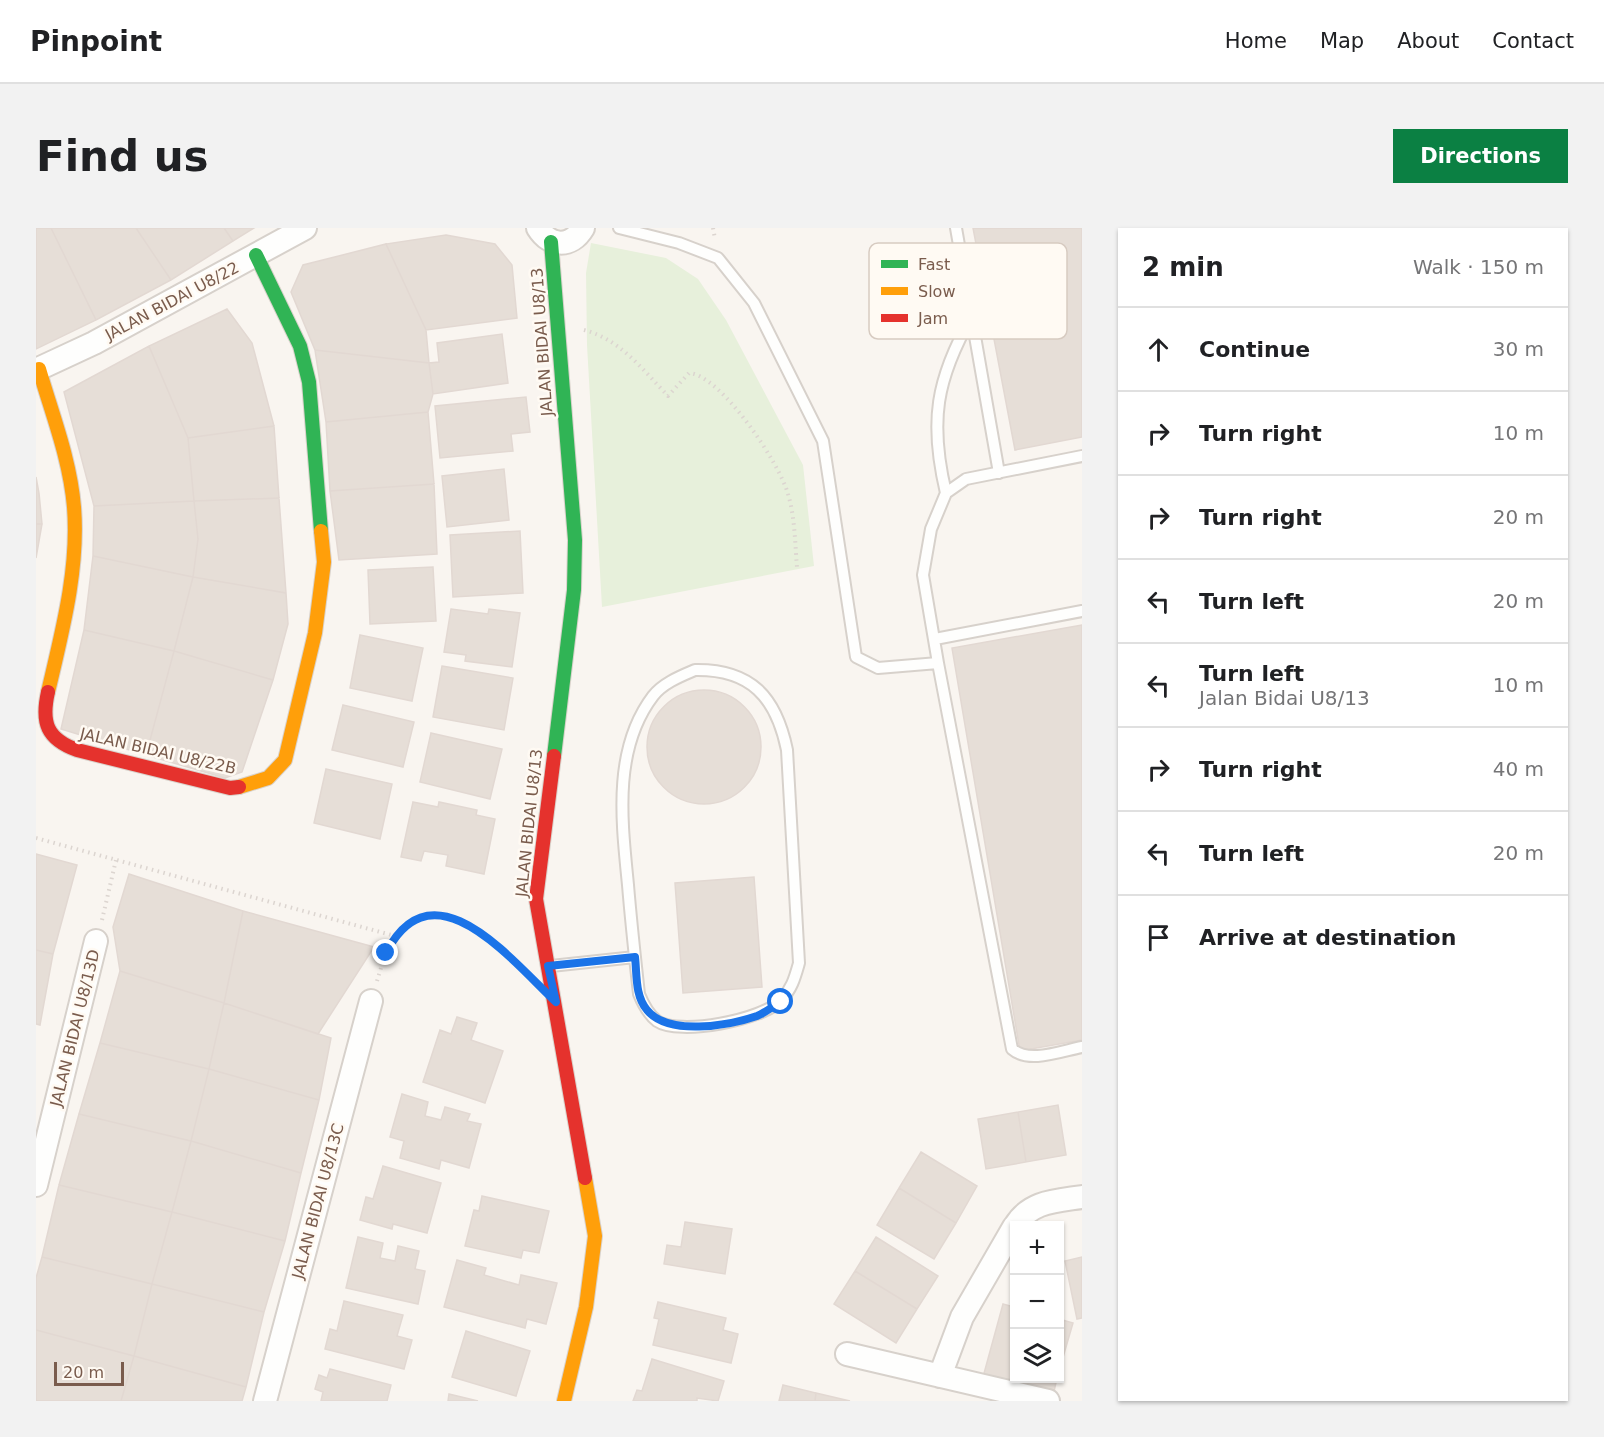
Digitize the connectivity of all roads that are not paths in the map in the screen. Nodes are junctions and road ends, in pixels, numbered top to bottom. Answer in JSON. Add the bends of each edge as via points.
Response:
{"nodes":[{"id":1,"x":305,"y":228,"type":"edge"},
{"id":2,"x":583,"y":228,"type":"edge"},
{"id":3,"x":619,"y":228,"type":"edge"},
{"id":4,"x":956,"y":228,"type":"edge"},
{"id":5,"x":544,"y":235,"type":"edge"},
{"id":6,"x":959,"y":243,"type":"edge"},
{"id":7,"x":256,"y":255,"type":"junction"},
{"id":8,"x":959,"y":339,"type":"edge"},
{"id":9,"x":976,"y":339,"type":"edge"},
{"id":10,"x":38,"y":369,"type":"edge"},
{"id":11,"x":1082,"y":456,"type":"edge"},
{"id":12,"x":999,"y":473,"type":"junction"},
{"id":13,"x":946,"y":493,"type":"junction"},
{"id":14,"x":1082,"y":611,"type":"edge"},
{"id":15,"x":934,"y":639,"type":"junction"},
{"id":16,"x":938,"y":663,"type":"junction"},
{"id":17,"x":96,"y":941,"type":"road end"},
{"id":18,"x":635,"y":957,"type":"junction"},
{"id":19,"x":548,"y":966,"type":"junction"},
{"id":20,"x":371,"y":1002,"type":"road end"},
{"id":21,"x":1082,"y":1047,"type":"edge"},
{"id":22,"x":36,"y":1185,"type":"edge"},
{"id":23,"x":1082,"y":1197,"type":"edge"},
{"id":24,"x":1018,"y":1221,"type":"edge"},
{"id":25,"x":1010,"y":1235,"type":"edge"},
{"id":26,"x":847,"y":1354,"type":"dead end"},
{"id":27,"x":940,"y":1376,"type":"junction"},
{"id":28,"x":265,"y":1401,"type":"edge"},
{"id":29,"x":564,"y":1401,"type":"edge"},
{"id":30,"x":1048,"y":1401,"type":"edge"}],
"edges":[{"from":1,"to":7,"type":"street","name":"JALAN BIDAI U8/22"},
{"from":2,"to":5,"type":"street","via":[[569,242]]},
{"from":3,"to":16,"type":"lane","via":[[679,243],[718,258],[754,303],[823,441],[856,657],[878,668]]},
{"from":4,"to":6,"type":"lane"},
{"from":5,"to":19,"type":"street","name":"JALAN BIDAI U8/13","via":[[574,540],[574,590],[538,865],[537,909]]},
{"from":7,"to":10,"type":"street","name":"JALAN BIDAI U8/22"},
{"from":7,"to":10,"type":"street","name":"JALAN BIDAI U8/22B","via":[[300,346],[309,382],[324,562],[315,633],[285,760],[264,783],[230,788],[77,750],[50,736],[45,705],[74,557],[75,524],[72,489]]},
{"from":8,"to":13,"type":"lane","via":[[938,396],[938,458]]},
{"from":9,"to":12,"type":"lane"},
{"from":11,"to":12,"type":"lane"},
{"from":12,"to":13,"type":"lane","via":[[966,479]]},
{"from":13,"to":15,"type":"lane","via":[[931,529],[923,575]]},
{"from":14,"to":15,"type":"lane"},
{"from":15,"to":16,"type":"lane"},
{"from":16,"to":21,"type":"lane","via":[[1012,1049],[1029,1056]]},
{"from":17,"to":22,"type":"street","name":"JALAN BIDAI U8/13D"},
{"from":18,"to":18,"type":"lane","via":[[639,994],[646,1009],[658,1021],[673,1026],[731,1023],[759,1015],[781,1002],[793,984],[799,963],[787,750],[782,725],[772,706],[739,676],[720,670],[695,670],[672,680],[654,694],[631,738],[621,812]]},
{"from":18,"to":19,"type":"lane"},
{"from":19,"to":29,"type":"street","name":"JALAN BIDAI U8/13","via":[[595,1236],[586,1307]]},
{"from":20,"to":28,"type":"street","name":"JALAN BIDAI U8/13C"},
{"from":23,"to":24,"type":"street","via":[[1036,1204]]},
{"from":25,"to":27,"type":"street","via":[[962,1317]]},
{"from":26,"to":27,"type":"street"},
{"from":27,"to":30,"type":"street"}]}
